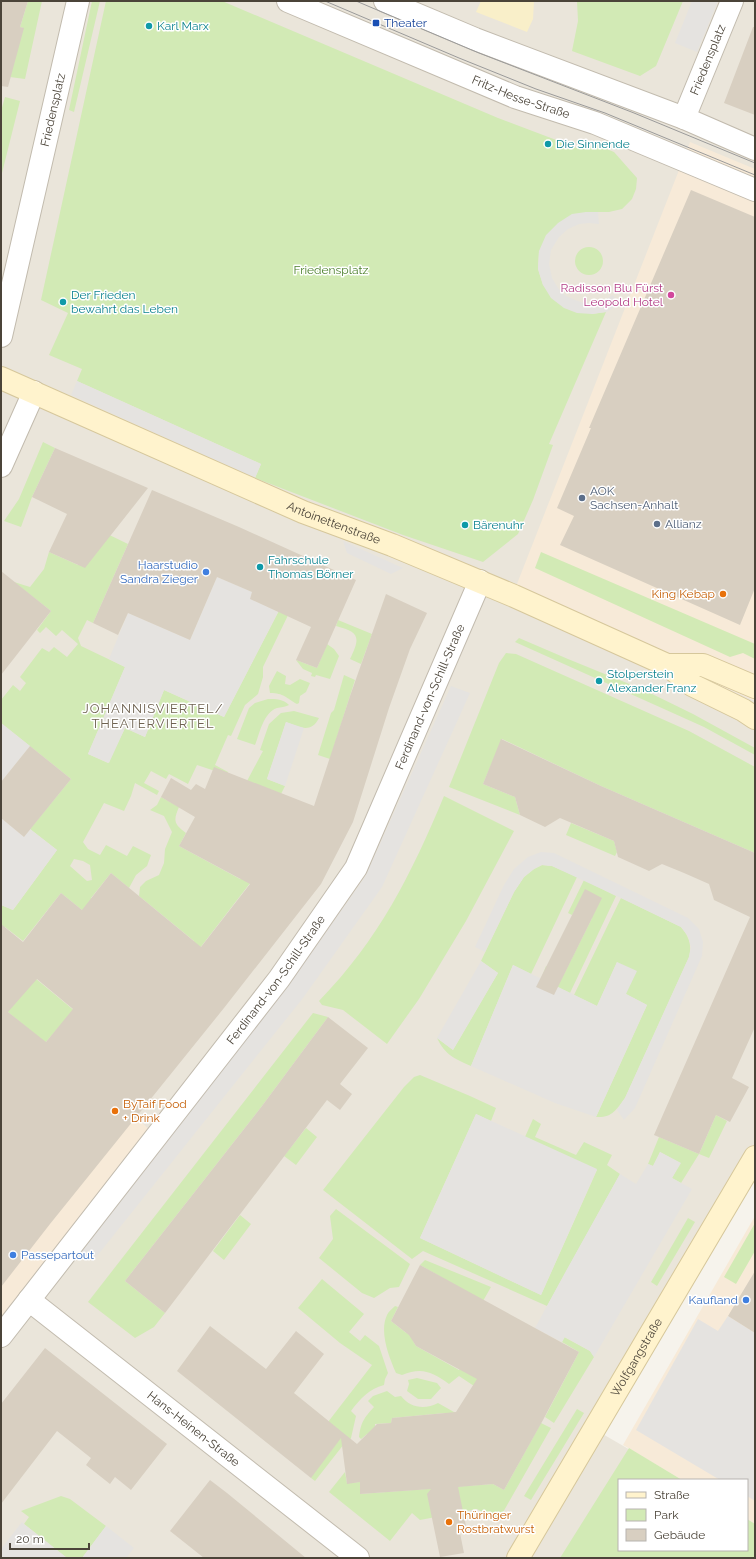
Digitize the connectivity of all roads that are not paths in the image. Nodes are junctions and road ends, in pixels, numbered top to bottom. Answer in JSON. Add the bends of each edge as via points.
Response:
{"nodes":[{"id":1,"x":78,"y":1,"type":"edge"},
{"id":2,"x":288,"y":1,"type":"edge"},
{"id":3,"x":385,"y":1,"type":"edge"},
{"id":4,"x":732,"y":1,"type":"edge"},
{"id":5,"x":684,"y":118,"type":"junction"},
{"id":6,"x":755,"y":148,"type":"edge"},
{"id":7,"x":755,"y":190,"type":"edge"},
{"id":8,"x":1,"y":336,"type":"edge"},
{"id":9,"x":1,"y":378,"type":"edge"},
{"id":10,"x":34,"y":392,"type":"junction"},
{"id":11,"x":1,"y":466,"type":"edge"},
{"id":12,"x":480,"y":581,"type":"junction"},
{"id":13,"x":666,"y":665,"type":"junction"},
{"id":14,"x":755,"y":687,"type":"edge"},
{"id":15,"x":755,"y":718,"type":"edge"},
{"id":16,"x":755,"y":1157,"type":"edge"},
{"id":17,"x":29,"y":1300,"type":"junction"},
{"id":18,"x":1,"y":1336,"type":"edge"},
{"id":19,"x":358,"y":1558,"type":"edge"},
{"id":20,"x":518,"y":1558,"type":"edge"}],
"edges":[{"from":1,"to":8,"type":"street","name":"Friedensplatz"},
{"from":2,"to":7,"type":"street","name":"Fritz-Hesse-Straße","via":[[515,97],[595,123]]},
{"from":3,"to":5,"type":"street","via":[[475,39]]},
{"from":4,"to":5,"type":"street","name":"Friedensplatz"},
{"from":5,"to":6,"type":"street"},
{"from":9,"to":10,"type":"main road","name":"Antoinettenstraße"},
{"from":10,"to":11,"type":"street"},
{"from":10,"to":12,"type":"main road","name":"Antoinettenstraße","via":[[303,512]]},
{"from":12,"to":13,"type":"main road","name":"Antoinettenstraße"},
{"from":12,"to":17,"type":"street","name":"Ferdinand-von-Schill-Straße","via":[[356,868],[279,979]]},
{"from":13,"to":14,"type":"main road","name":"Antoinettenstraße","via":[[704,665]]},
{"from":13,"to":15,"type":"main road","name":"Antoinettenstraße","via":[[692,685]]},
{"from":16,"to":20,"type":"main road","name":"Wolfgangstraße"},
{"from":17,"to":18,"type":"street","name":"Ferdinand-von-Schill-Straße"},
{"from":17,"to":19,"type":"street","name":"Hans-Heinen-Straße"}]}
